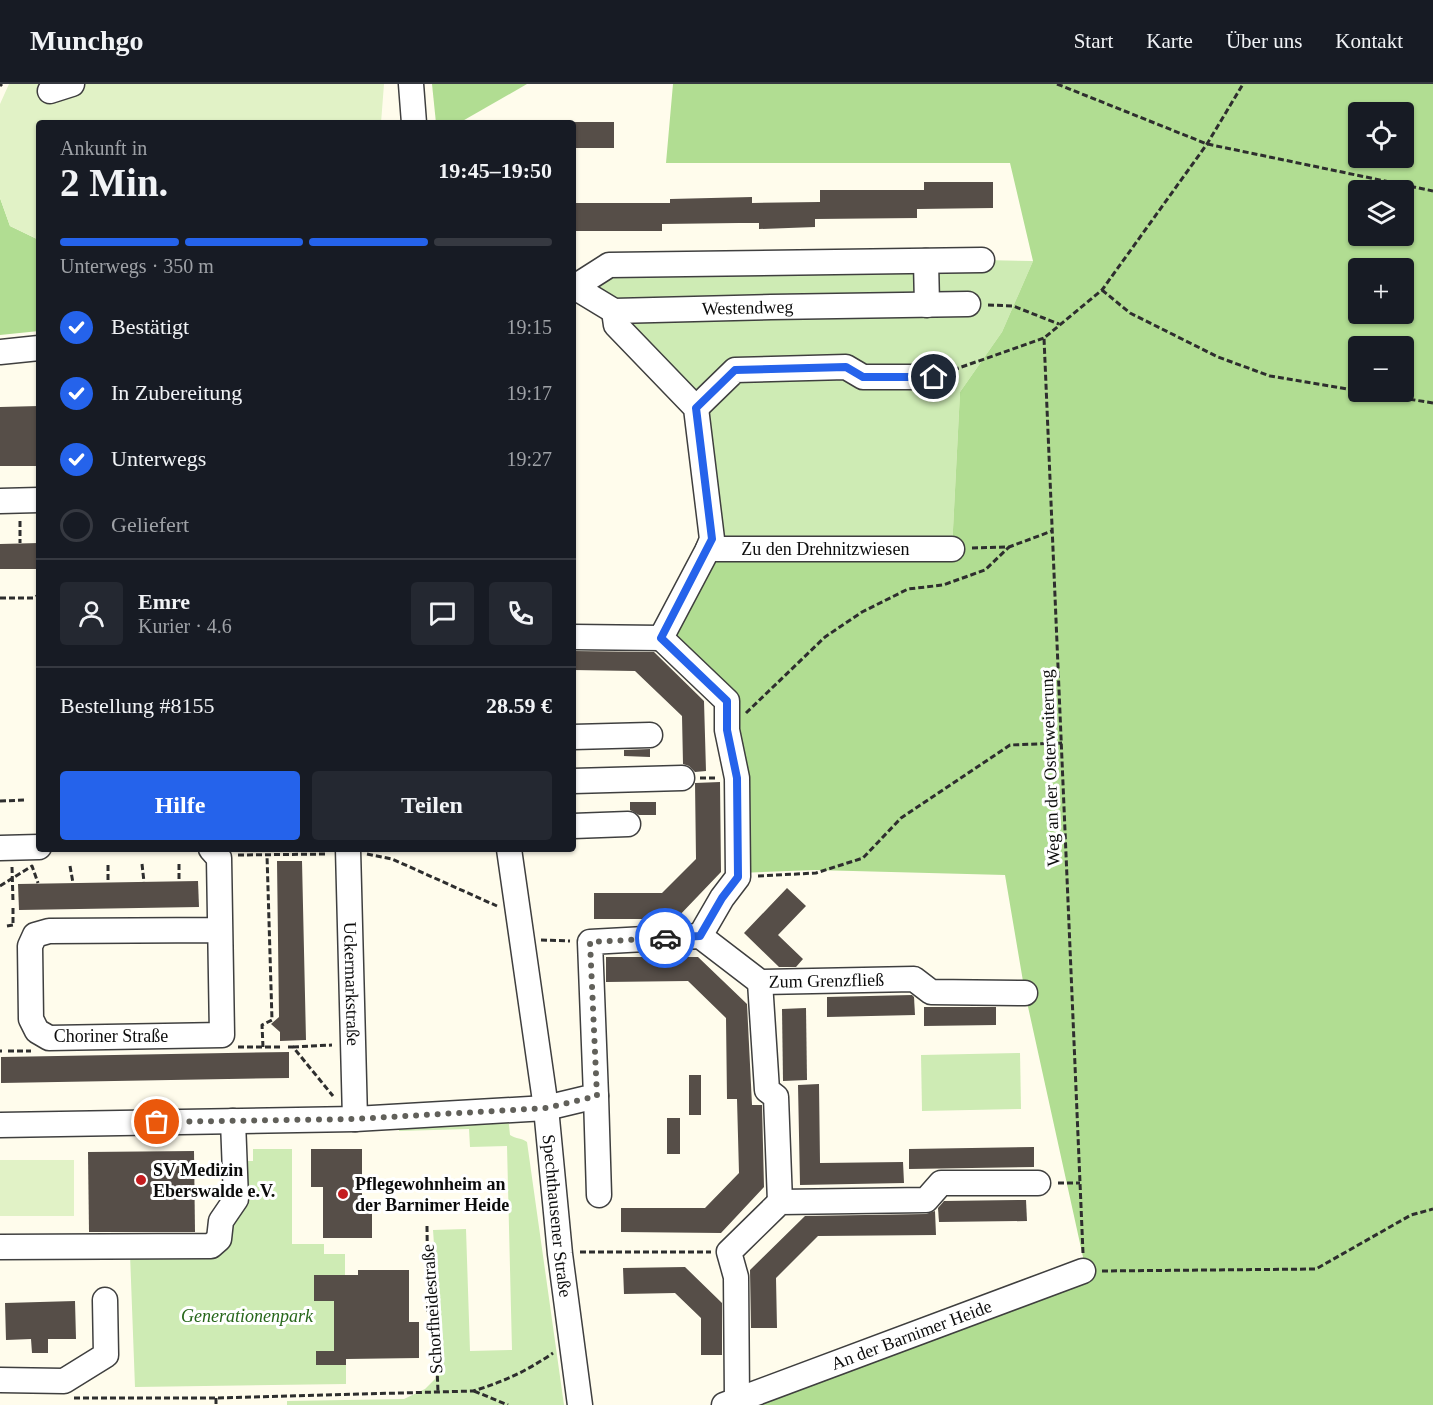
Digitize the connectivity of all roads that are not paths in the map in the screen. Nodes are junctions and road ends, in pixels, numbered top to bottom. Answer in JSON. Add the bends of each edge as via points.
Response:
{"nodes":[{"id":1,"x":411,"y":84,"type":"edge"},
{"id":2,"x":414,"y":120,"type":"edge"},
{"id":3,"x":982,"y":260,"type":"dead end"},
{"id":4,"x":926,"y":261,"type":"junction"},
{"id":5,"x":576,"y":287,"type":"edge"},
{"id":6,"x":576,"y":289,"type":"edge"},
{"id":7,"x":968,"y":304,"type":"road end"},
{"id":8,"x":927,"y":305,"type":"junction"},
{"id":9,"x":614,"y":311,"type":"junction"},
{"id":10,"x":36,"y":348,"type":"edge"},
{"id":11,"x":0,"y":352,"type":"edge"},
{"id":12,"x":934,"y":377,"type":"road end"},
{"id":13,"x":696,"y":408,"type":"junction"},
{"id":14,"x":36,"y":500,"type":"edge"},
{"id":15,"x":0,"y":501,"type":"edge"},
{"id":16,"x":708,"y":549,"type":"junction"},
{"id":17,"x":952,"y":549,"type":"road end"},
{"id":18,"x":576,"y":637,"type":"edge"},
{"id":19,"x":661,"y":638,"type":"junction"},
{"id":20,"x":650,"y":735,"type":"dead end"},
{"id":21,"x":576,"y":737,"type":"edge"},
{"id":22,"x":682,"y":778,"type":"road end"},
{"id":23,"x":576,"y":781,"type":"edge"},
{"id":24,"x":628,"y":824,"type":"dead end"},
{"id":25,"x":576,"y":826,"type":"edge"},
{"id":26,"x":36,"y":848,"type":"edge"},
{"id":27,"x":219,"y":852,"type":"edge"},
{"id":28,"x":348,"y":852,"type":"edge"},
{"id":29,"x":509,"y":852,"type":"edge"},
{"id":30,"x":6,"y":857,"type":"edge"},
{"id":31,"x":220,"y":930,"type":"junction"},
{"id":32,"x":700,"y":936,"type":"junction"},
{"id":33,"x":760,"y":982,"type":"junction"},
{"id":34,"x":1026,"y":993,"type":"dead end"},
{"id":35,"x":597,"y":1096,"type":"junction"},
{"id":36,"x":546,"y":1108,"type":"junction"},
{"id":37,"x":355,"y":1119,"type":"junction"},
{"id":38,"x":233,"y":1121,"type":"junction"},
{"id":39,"x":0,"y":1125,"type":"edge"},
{"id":40,"x":1038,"y":1183,"type":"dead end"},
{"id":41,"x":599,"y":1195,"type":"dead end"},
{"id":42,"x":780,"y":1202,"type":"junction"},
{"id":43,"x":0,"y":1247,"type":"edge"},
{"id":44,"x":1083,"y":1271,"type":"road end"},
{"id":45,"x":105,"y":1300,"type":"dead end"},
{"id":46,"x":0,"y":1380,"type":"edge"},
{"id":47,"x":731,"y":1402,"type":"edge"},
{"id":48,"x":580,"y":1405,"type":"edge"}],
"edges":[{"from":1,"to":2,"type":"street"},
{"from":3,"to":4,"type":"street"},
{"from":4,"to":5,"type":"street","via":[[609,265]]},
{"from":4,"to":8,"type":"street"},
{"from":6,"to":9,"type":"street"},
{"from":7,"to":8,"type":"street","name":"Westendweg"},
{"from":8,"to":9,"type":"street","name":"Westendweg"},
{"from":9,"to":13,"type":"street","via":[[616,325]]},
{"from":10,"to":11,"type":"street"},
{"from":12,"to":13,"type":"street","via":[[863,377],[846,367],[735,370]]},
{"from":13,"to":16,"type":"street","via":[[712,539]]},
{"from":14,"to":15,"type":"street"},
{"from":16,"to":17,"type":"street","name":"Zu den Drehnitzwiesen"},
{"from":16,"to":19,"type":"street"},
{"from":18,"to":19,"type":"street"},
{"from":19,"to":32,"type":"street","via":[[727,701],[727,730],[737,778],[738,877]]},
{"from":20,"to":21,"type":"street"},
{"from":22,"to":23,"type":"street"},
{"from":24,"to":25,"type":"street"},
{"from":26,"to":30,"type":"street"},
{"from":27,"to":31,"type":"street","name":"Choriner Straße"},
{"from":28,"to":37,"type":"street","name":"Uckermarkstraße"},
{"from":29,"to":36,"type":"street","name":"Spechthausener Straße"},
{"from":31,"to":31,"type":"street","name":"Choriner Straße","via":[[49,931],[35,935],[30,946],[31,1019],[37,1031],[49,1038],[222,1035]]},
{"from":32,"to":33,"type":"street","name":"Zum Grenzfließ"},
{"from":32,"to":35,"type":"street","via":[[590,942]]},
{"from":33,"to":34,"type":"street","name":"Zum Grenzfließ","via":[[914,979],[932,992]]},
{"from":33,"to":42,"type":"street","via":[[767,1090],[776,1097]]},
{"from":35,"to":36,"type":"street"},
{"from":35,"to":41,"type":"street"},
{"from":36,"to":37,"type":"street"},
{"from":36,"to":48,"type":"street","name":"Spechthausener Straße"},
{"from":37,"to":38,"type":"street"},
{"from":38,"to":39,"type":"street"},
{"from":38,"to":43,"type":"street","via":[[236,1199],[221,1221],[219,1239],[211,1246]]},
{"from":40,"to":42,"type":"street","via":[[941,1183],[926,1200]]},
{"from":42,"to":47,"type":"street","name":"An der Barnimer Heide","via":[[729,1252],[736,1277]]},
{"from":44,"to":47,"type":"street","name":"An der Barnimer Heide"},
{"from":45,"to":46,"type":"street","via":[[106,1355],[64,1381],[33,1370]]}]}
